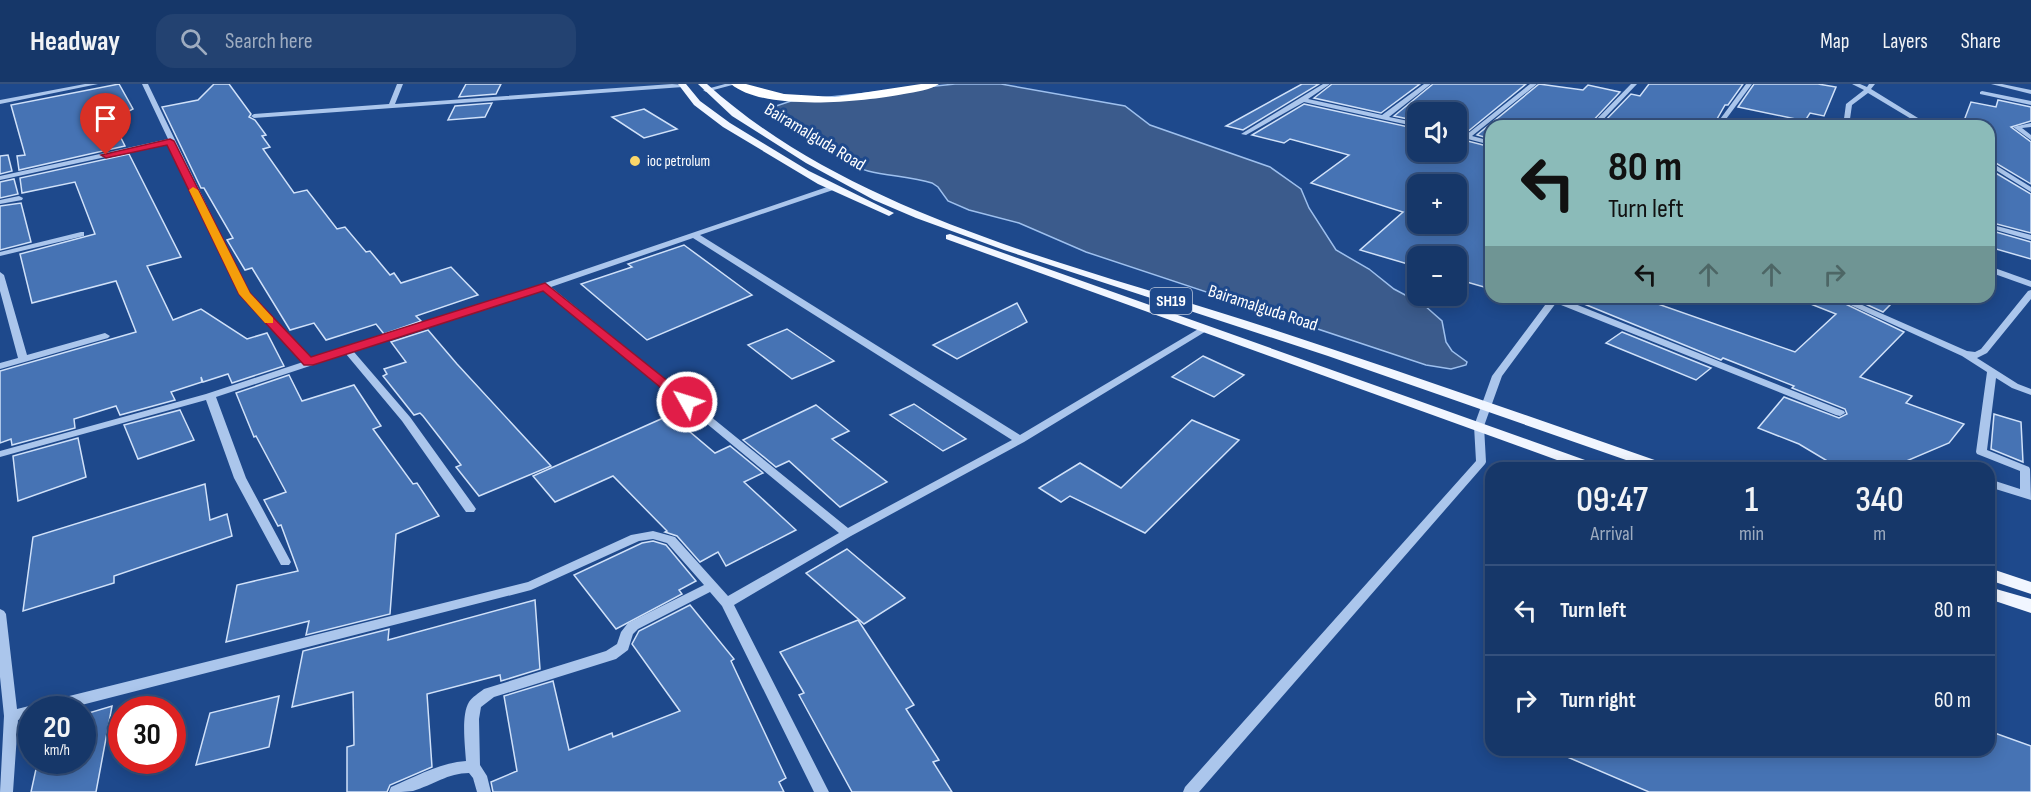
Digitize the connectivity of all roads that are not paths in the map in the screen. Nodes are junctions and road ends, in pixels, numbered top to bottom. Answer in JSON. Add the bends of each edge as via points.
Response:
{"nodes":[{"id":1,"x":95,"y":84,"type":"edge"},
{"id":2,"x":144,"y":84,"type":"edge"},
{"id":3,"x":400,"y":84,"type":"edge"},
{"id":4,"x":735,"y":84,"type":"edge"},
{"id":5,"x":934,"y":84,"type":"edge"},
{"id":6,"x":1327,"y":84,"type":"edge"},
{"id":7,"x":1428,"y":84,"type":"edge"},
{"id":8,"x":1534,"y":84,"type":"edge"},
{"id":9,"x":1634,"y":84,"type":"edge"},
{"id":10,"x":1749,"y":84,"type":"edge"},
{"id":11,"x":1855,"y":84,"type":"edge"},
{"id":12,"x":1994,"y":84,"type":"edge"},
{"id":13,"x":683,"y":85,"type":"edge"},
{"id":14,"x":704,"y":87,"type":"edge"},
{"id":15,"x":1870,"y":87,"type":"edge"},
{"id":16,"x":2031,"y":92,"type":"edge"},
{"id":17,"x":1982,"y":93,"type":"dead end"},
{"id":18,"x":1303,"y":100,"type":"junction"},
{"id":19,"x":0,"y":102,"type":"edge"},
{"id":20,"x":2031,"y":103,"type":"edge"},
{"id":21,"x":391,"y":106,"type":"junction"},
{"id":22,"x":254,"y":116,"type":"dead end"},
{"id":23,"x":1384,"y":117,"type":"junction"},
{"id":24,"x":1488,"y":120,"type":"edge"},
{"id":25,"x":1599,"y":120,"type":"edge"},
{"id":26,"x":1722,"y":120,"type":"edge"},
{"id":27,"x":1847,"y":120,"type":"edge"},
{"id":28,"x":1919,"y":120,"type":"edge"},
{"id":29,"x":1407,"y":122,"type":"edge"},
{"id":30,"x":1485,"y":123,"type":"edge"},
{"id":31,"x":2031,"y":125,"type":"edge"},
{"id":32,"x":1244,"y":134,"type":"dead end"},
{"id":33,"x":1467,"y":137,"type":"joint"},
{"id":34,"x":2031,"y":138,"type":"edge"},
{"id":35,"x":776,"y":140,"type":"junction"},
{"id":36,"x":170,"y":141,"type":"junction"},
{"id":37,"x":1485,"y":142,"type":"edge"},
{"id":38,"x":759,"y":144,"type":"junction"},
{"id":39,"x":1995,"y":167,"type":"edge"},
{"id":40,"x":0,"y":178,"type":"edge"},
{"id":41,"x":830,"y":188,"type":"junction"},
{"id":42,"x":2031,"y":190,"type":"edge"},
{"id":43,"x":19,"y":198,"type":"dead end"},
{"id":44,"x":0,"y":202,"type":"edge"},
{"id":45,"x":1995,"y":228,"type":"edge"},
{"id":46,"x":81,"y":234,"type":"dead end"},
{"id":47,"x":693,"y":234,"type":"junction"},
{"id":48,"x":2031,"y":238,"type":"edge"},
{"id":49,"x":0,"y":254,"type":"edge"},
{"id":50,"x":1995,"y":271,"type":"edge"},
{"id":51,"x":0,"y":275,"type":"edge"},
{"id":52,"x":2031,"y":284,"type":"edge"},
{"id":53,"x":545,"y":286,"type":"junction"},
{"id":54,"x":2031,"y":293,"type":"edge"},
{"id":55,"x":1551,"y":303,"type":"edge"},
{"id":56,"x":1567,"y":303,"type":"edge"},
{"id":57,"x":1850,"y":303,"type":"edge"},
{"id":58,"x":1203,"y":330,"type":"junction"},
{"id":59,"x":105,"y":336,"type":"dead end"},
{"id":60,"x":347,"y":349,"type":"junction"},
{"id":61,"x":1333,"y":353,"type":"junction"},
{"id":62,"x":1965,"y":354,"type":"junction"},
{"id":63,"x":22,"y":360,"type":"junction"},
{"id":64,"x":308,"y":362,"type":"junction"},
{"id":65,"x":0,"y":366,"type":"edge"},
{"id":66,"x":1320,"y":369,"type":"junction"},
{"id":67,"x":1992,"y":372,"type":"junction"},
{"id":68,"x":2031,"y":392,"type":"edge"},
{"id":69,"x":210,"y":396,"type":"junction"},
{"id":70,"x":1485,"y":405,"type":"junction"},
{"id":71,"x":1840,"y":413,"type":"dead end"},
{"id":72,"x":1479,"y":426,"type":"junction"},
{"id":73,"x":1020,"y":440,"type":"junction"},
{"id":74,"x":0,"y":454,"type":"edge"},
{"id":75,"x":1578,"y":462,"type":"edge"},
{"id":76,"x":1647,"y":462,"type":"edge"},
{"id":77,"x":1995,"y":485,"type":"edge"},
{"id":78,"x":2029,"y":495,"type":"edge"},
{"id":79,"x":470,"y":509,"type":"dead end"},
{"id":80,"x":847,"y":533,"type":"junction"},
{"id":81,"x":285,"y":562,"type":"dead end"},
{"id":82,"x":1995,"y":576,"type":"edge"},
{"id":83,"x":712,"y":586,"type":"junction"},
{"id":84,"x":2031,"y":588,"type":"edge"},
{"id":85,"x":1995,"y":595,"type":"edge"},
{"id":86,"x":727,"y":603,"type":"junction"},
{"id":87,"x":2031,"y":606,"type":"edge"},
{"id":88,"x":0,"y":614,"type":"edge"},
{"id":89,"x":4,"y":668,"type":"edge"},
{"id":90,"x":94,"y":696,"type":"edge"},
{"id":91,"x":18,"y":714,"type":"edge"},
{"id":92,"x":11,"y":716,"type":"junction"},
{"id":93,"x":473,"y":767,"type":"junction"},
{"id":94,"x":6,"y":792,"type":"edge"},
{"id":95,"x":396,"y":792,"type":"edge"},
{"id":96,"x":484,"y":792,"type":"edge"},
{"id":97,"x":822,"y":792,"type":"edge"},
{"id":98,"x":1190,"y":792,"type":"edge"}],
"edges":[{"from":1,"to":19,"type":"street"},
{"from":2,"to":36,"type":"street"},
{"from":3,"to":21,"type":"street"},
{"from":4,"to":5,"type":"highway","via":[[777,95],[816,99],[890,94]]},
{"from":4,"to":14,"type":"street"},
{"from":6,"to":18,"type":"street"},
{"from":7,"to":23,"type":"street"},
{"from":8,"to":24,"type":"street"},
{"from":9,"to":25,"type":"street"},
{"from":10,"to":26,"type":"street"},
{"from":11,"to":15,"type":"street"},
{"from":12,"to":16,"type":"street"},
{"from":13,"to":21,"type":"street"},
{"from":13,"to":38,"type":"main road","name":"Bairamalguda Road","number":"SH19","via":[[719,121]]},
{"from":14,"to":35,"type":"main road","name":"Bairamalguda Road","number":"SH19","via":[[735,114]]},
{"from":15,"to":27,"type":"street","via":[[1849,104]]},
{"from":15,"to":28,"type":"street"},
{"from":17,"to":20,"type":"street"},
{"from":18,"to":23,"type":"street"},
{"from":18,"to":32,"type":"street"},
{"from":21,"to":22,"type":"street"},
{"from":23,"to":29,"type":"street"},
{"from":30,"to":33,"type":"street"},
{"from":31,"to":34,"type":"street","via":[[2016,127]]},
{"from":33,"to":37,"type":"street"},
{"from":35,"to":38,"type":"main road"},
{"from":35,"to":61,"type":"main road","name":"Bairamalguda Road","number":"SH19","via":[[859,188],[920,216]]},
{"from":36,"to":40,"type":"street"},
{"from":36,"to":64,"type":"street","via":[[245,294]]},
{"from":38,"to":41,"type":"main road","name":"Bairamalguda Road","number":"SH19"},
{"from":39,"to":42,"type":"street"},
{"from":41,"to":47,"type":"street"},
{"from":41,"to":58,"type":"main road","name":"Bairamalguda Road","number":"SH19","via":[[996,255]]},
{"from":43,"to":44,"type":"street"},
{"from":45,"to":48,"type":"street"},
{"from":46,"to":49,"type":"street"},
{"from":47,"to":53,"type":"street"},
{"from":47,"to":73,"type":"street"},
{"from":50,"to":52,"type":"street"},
{"from":51,"to":63,"type":"street"},
{"from":53,"to":60,"type":"street"},
{"from":53,"to":80,"type":"street"},
{"from":54,"to":62,"type":"street","via":[[1984,351]]},
{"from":55,"to":70,"type":"street","via":[[1497,376]]},
{"from":56,"to":71,"type":"street"},
{"from":57,"to":62,"type":"street"},
{"from":58,"to":66,"type":"main road","name":"Bairamalguda Road","number":"SH19"},
{"from":58,"to":73,"type":"street"},
{"from":59,"to":63,"type":"street"},
{"from":60,"to":64,"type":"street"},
{"from":60,"to":79,"type":"street","via":[[406,419]]},
{"from":61,"to":66,"type":"main road"},
{"from":61,"to":70,"type":"main road","name":"Bairamalguda Road","number":"SH19"},
{"from":62,"to":67,"type":"street"},
{"from":63,"to":65,"type":"street"},
{"from":64,"to":69,"type":"street"},
{"from":66,"to":72,"type":"main road","name":"Bairamalguda Road","number":"SH19"},
{"from":67,"to":68,"type":"street"},
{"from":67,"to":78,"type":"street","via":[[1981,452],[2025,469]]},
{"from":69,"to":74,"type":"street"},
{"from":69,"to":81,"type":"street","via":[[240,478]]},
{"from":70,"to":72,"type":"street"},
{"from":70,"to":76,"type":"main road","name":"Bairamalguda Road","number":"SH19"},
{"from":72,"to":75,"type":"main road","name":"Bairamalguda Road","number":"SH19"},
{"from":72,"to":98,"type":"street","via":[[1481,462]]},
{"from":73,"to":80,"type":"street"},
{"from":77,"to":78,"type":"street"},
{"from":80,"to":86,"type":"street"},
{"from":82,"to":84,"type":"main road"},
{"from":83,"to":86,"type":"street"},
{"from":83,"to":90,"type":"street","via":[[671,540],[649,534],[531,586]]},
{"from":83,"to":93,"type":"street","via":[[633,626],[623,647],[611,655],[489,693],[475,704]]},
{"from":85,"to":87,"type":"main road"},
{"from":86,"to":97,"type":"street"},
{"from":88,"to":89,"type":"street"},
{"from":89,"to":92,"type":"street"},
{"from":91,"to":92,"type":"street"},
{"from":92,"to":94,"type":"street"},
{"from":93,"to":95,"type":"street","via":[[455,768]]},
{"from":93,"to":96,"type":"street"}]}
